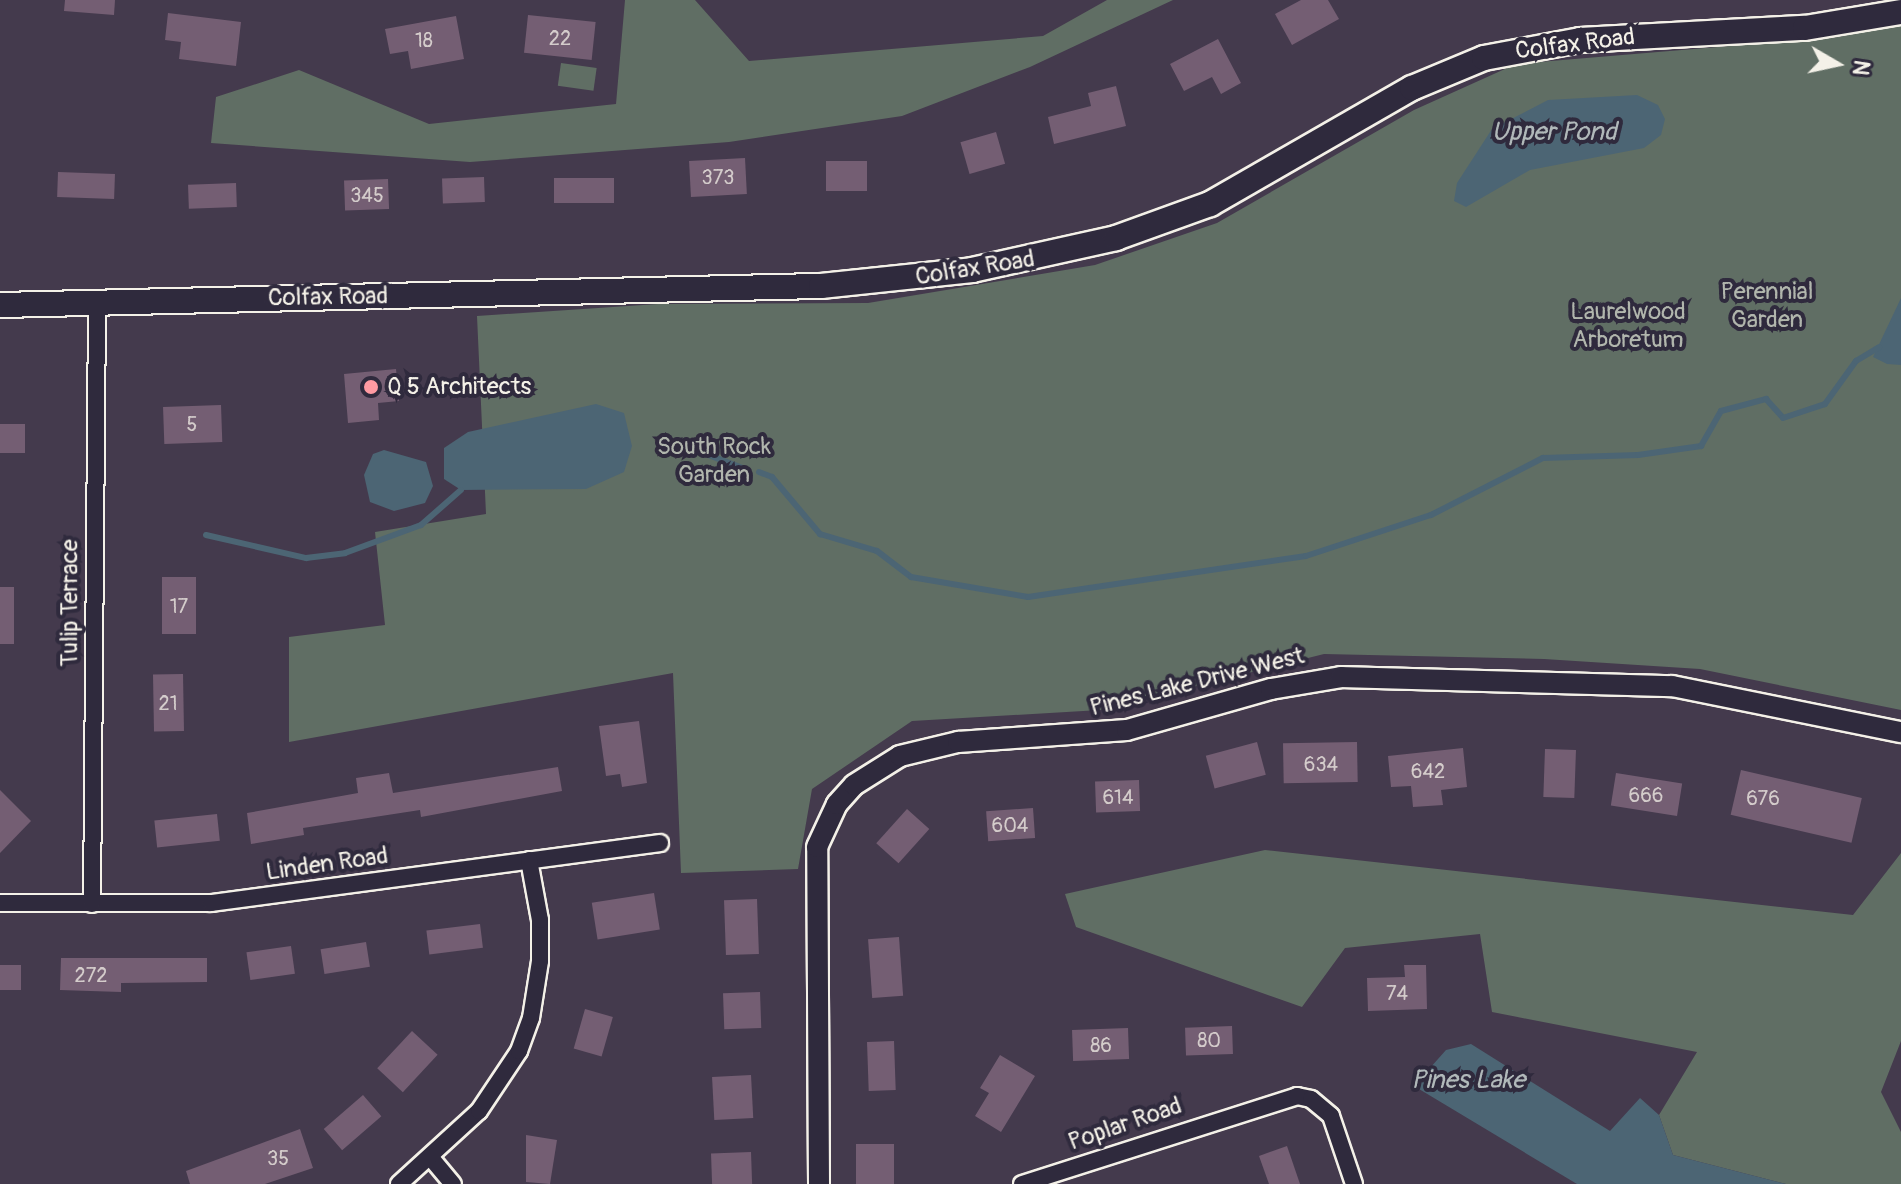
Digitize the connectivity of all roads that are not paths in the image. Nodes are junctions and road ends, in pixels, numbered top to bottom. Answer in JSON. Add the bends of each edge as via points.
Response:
{"nodes":[{"id":1,"x":1901,"y":12,"type":"edge"},
{"id":2,"x":97,"y":303,"type":"junction"},
{"id":3,"x":0,"y":305,"type":"edge"},
{"id":4,"x":1901,"y":732,"type":"edge"},
{"id":5,"x":660,"y":843,"type":"dead end"},
{"id":6,"x":529,"y":860,"type":"junction"},
{"id":7,"x":0,"y":903,"type":"edge"},
{"id":8,"x":92,"y":904,"type":"junction"},
{"id":9,"x":431,"y":1158,"type":"junction"},
{"id":10,"x":399,"y":1184,"type":"edge"},
{"id":11,"x":453,"y":1184,"type":"edge"},
{"id":12,"x":819,"y":1184,"type":"edge"},
{"id":13,"x":1022,"y":1184,"type":"edge"},
{"id":14,"x":1354,"y":1184,"type":"edge"}],
"edges":[{"from":1,"to":2,"type":"main road","name":"Colfax Road","via":[[1805,28],[1580,40],[1484,58],[1412,88],[1210,204],[1116,238],[972,270],[821,286]]},
{"from":2,"to":3,"type":"main road","name":"Colfax Road"},
{"from":2,"to":8,"type":"street","name":"Tulip Terrace"},
{"from":4,"to":12,"type":"street","name":"Pines Lake Drive West","via":[[1672,686],[1341,677],[1271,689],[1127,730],[958,742],[900,756],[854,785],[830,814],[817,847]]},
{"from":5,"to":6,"type":"street","name":"Linden Road"},
{"from":6,"to":8,"type":"street","name":"Linden Road","via":[[211,903]]},
{"from":6,"to":9,"type":"street","via":[[540,920],[531,1018],[501,1082]]},
{"from":7,"to":8,"type":"street","name":"Linden Road"},
{"from":9,"to":10,"type":"street"},
{"from":9,"to":11,"type":"street"},
{"from":13,"to":14,"type":"street","name":"Poplar Road","via":[[1297,1096],[1323,1106],[1331,1116]]}]}
